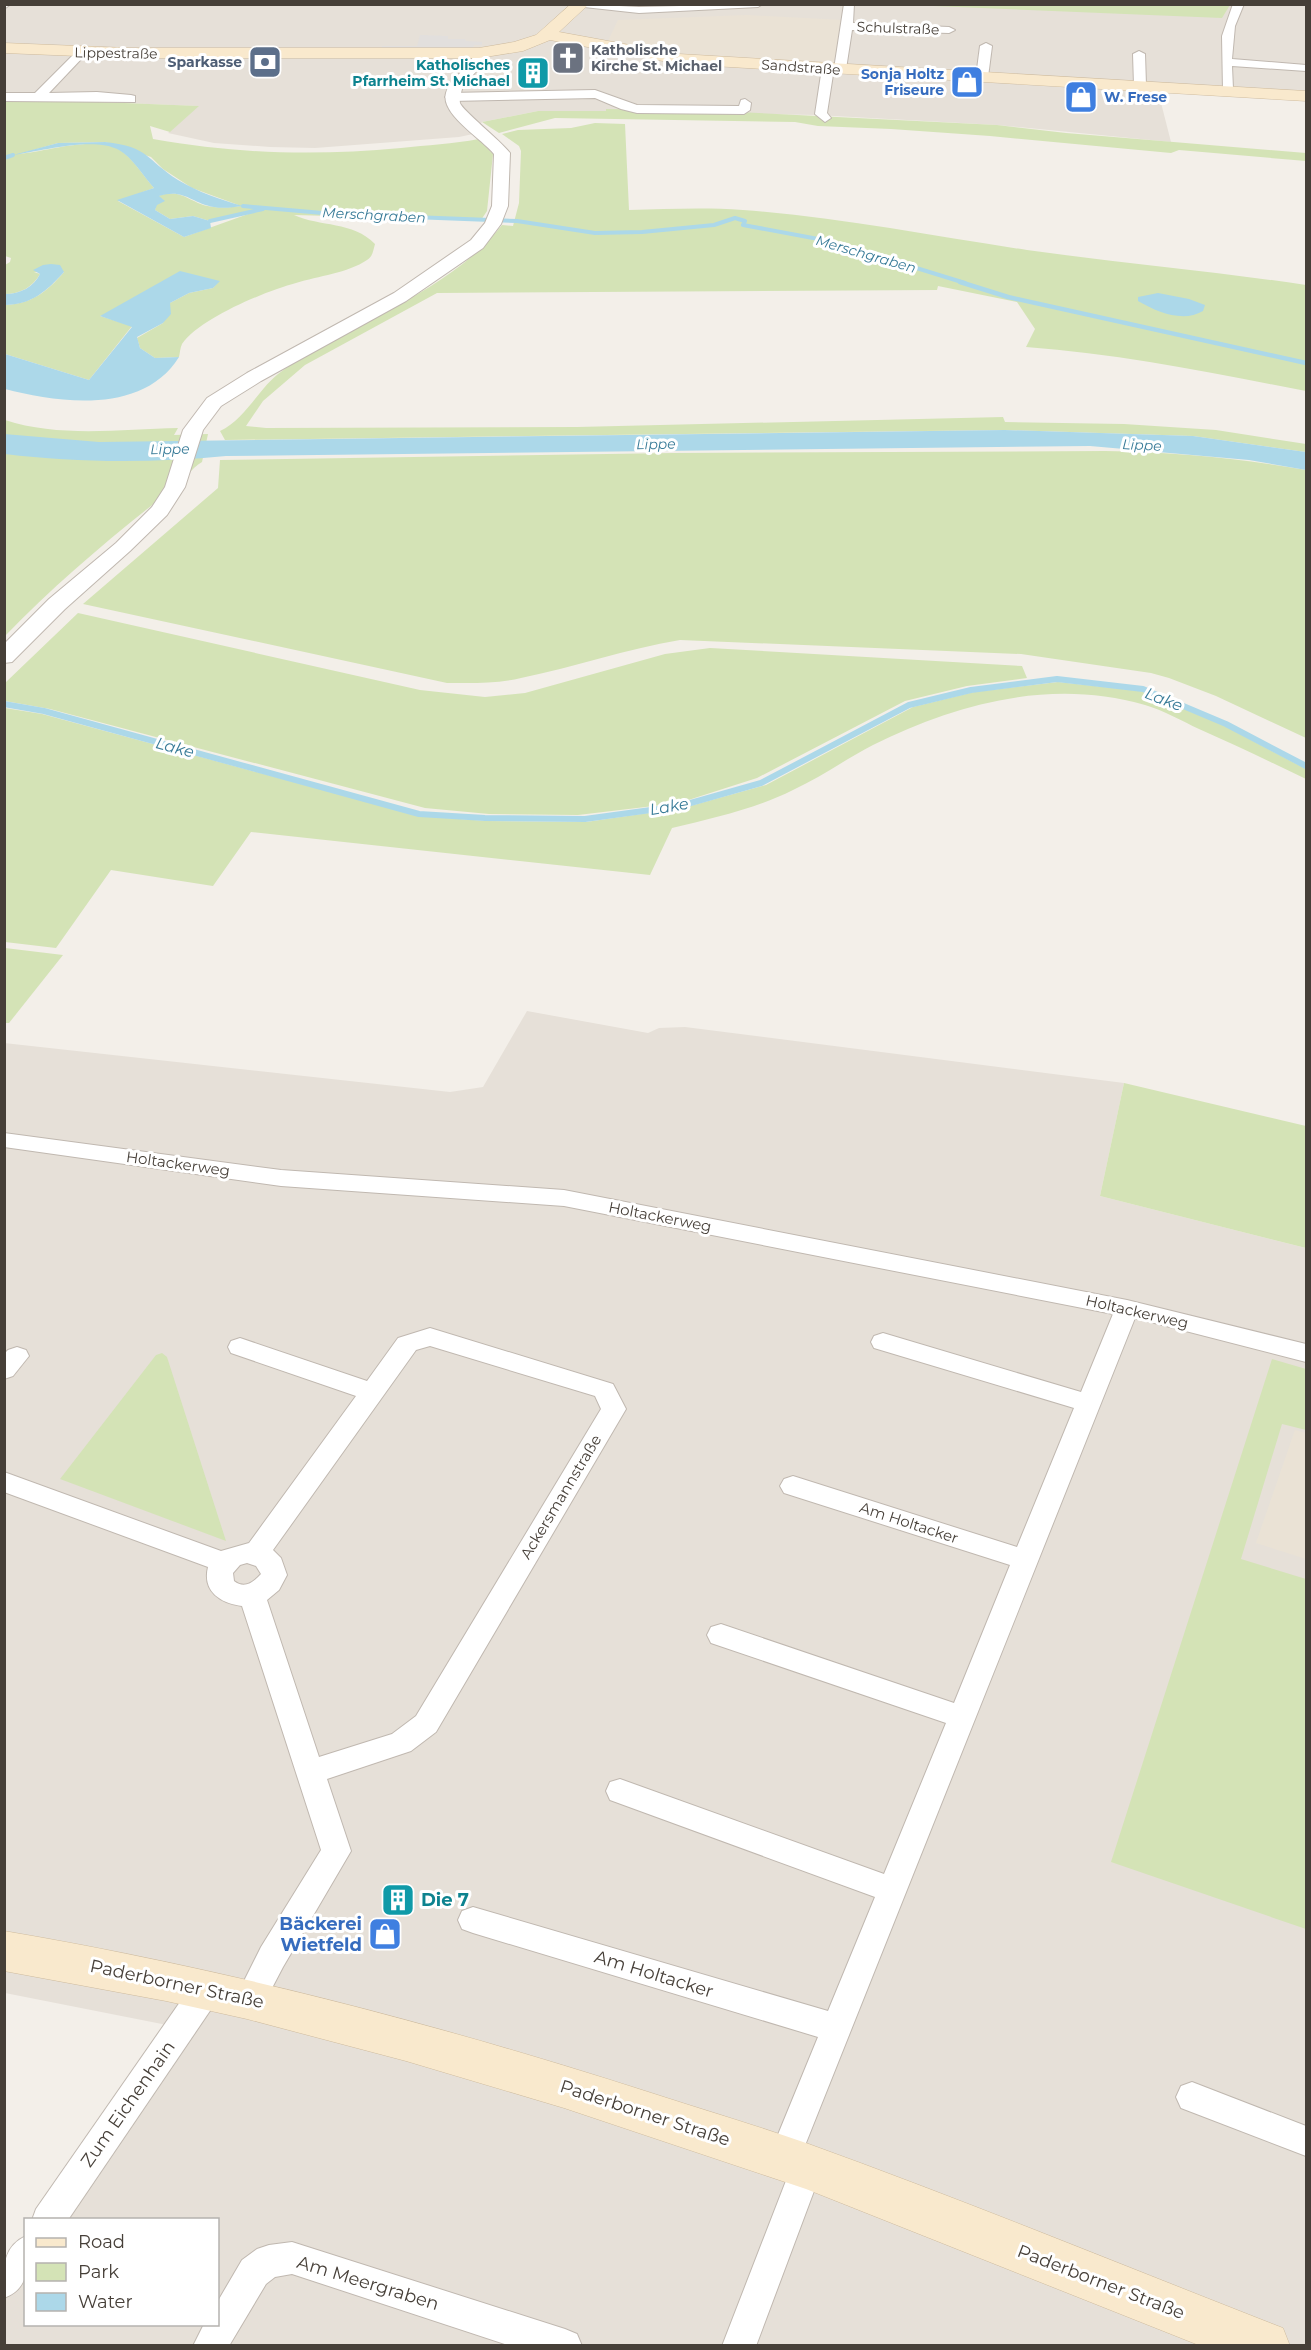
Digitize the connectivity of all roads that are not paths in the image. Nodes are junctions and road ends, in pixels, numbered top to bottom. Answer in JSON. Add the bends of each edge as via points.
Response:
{"nodes":[{"id":1,"x":582,"y":4,"type":"edge"},
{"id":2,"x":758,"y":4,"type":"edge"},
{"id":3,"x":1239,"y":4,"type":"edge"},
{"id":4,"x":849,"y":5,"type":"edge"},
{"id":5,"x":848,"y":26,"type":"junction"},
{"id":6,"x":949,"y":30,"type":"dead end"},
{"id":7,"x":549,"y":35,"type":"junction"},
{"id":8,"x":986,"y":46,"type":"dead end"},
{"id":9,"x":4,"y":48,"type":"edge"},
{"id":10,"x":82,"y":52,"type":"junction"},
{"id":11,"x":479,"y":53,"type":"junction"},
{"id":12,"x":1139,"y":54,"type":"dead end"},
{"id":13,"x":1227,"y":62,"type":"junction"},
{"id":14,"x":1306,"y":68,"type":"edge"},
{"id":15,"x":834,"y":69,"type":"junction"},
{"id":16,"x":982,"y":77,"type":"junction"},
{"id":17,"x":1140,"y":85,"type":"junction"},
{"id":18,"x":1227,"y":89,"type":"junction"},
{"id":19,"x":39,"y":96,"type":"junction"},
{"id":20,"x":1306,"y":96,"type":"edge"},
{"id":21,"x":4,"y":97,"type":"edge"},
{"id":22,"x":451,"y":97,"type":"junction"},
{"id":23,"x":131,"y":99,"type":"dead end"},
{"id":24,"x":745,"y":103,"type":"dead end"},
{"id":25,"x":825,"y":118,"type":"dead end"},
{"id":26,"x":4,"y":657,"type":"edge"},
{"id":27,"x":4,"y":1140,"type":"edge"},
{"id":28,"x":1127,"y":1308,"type":"junction"},
{"id":29,"x":883,"y":1342,"type":"dead end"},
{"id":30,"x":240,"y":1347,"type":"dead end"},
{"id":31,"x":1306,"y":1353,"type":"edge"},
{"id":32,"x":372,"y":1392,"type":"junction"},
{"id":33,"x":1089,"y":1403,"type":"junction"},
{"id":34,"x":4,"y":1482,"type":"edge"},
{"id":35,"x":793,"y":1486,"type":"dead end"},
{"id":36,"x":256,"y":1554,"type":"junction"},
{"id":37,"x":1025,"y":1560,"type":"junction"},
{"id":38,"x":225,"y":1563,"type":"junction"},
{"id":39,"x":252,"y":1595,"type":"junction"},
{"id":40,"x":721,"y":1635,"type":"dead end"},
{"id":41,"x":962,"y":1717,"type":"junction"},
{"id":42,"x":311,"y":1772,"type":"junction"},
{"id":43,"x":620,"y":1791,"type":"dead end"},
{"id":44,"x":892,"y":1890,"type":"junction"},
{"id":45,"x":473,"y":1920,"type":"dead end"},
{"id":46,"x":4,"y":1952,"type":"edge"},
{"id":47,"x":207,"y":1989,"type":"junction"},
{"id":48,"x":250,"y":1999,"type":"junction"},
{"id":49,"x":836,"y":2028,"type":"junction"},
{"id":50,"x":1192,"y":2097,"type":"dead end"},
{"id":51,"x":1306,"y":2141,"type":"edge"},
{"id":52,"x":795,"y":2163,"type":"junction"},
{"id":53,"x":49,"y":2218,"type":"edge"},
{"id":54,"x":24,"y":2255,"type":"edge"},
{"id":55,"x":4,"y":2282,"type":"edge"},
{"id":56,"x":210,"y":2346,"type":"edge"},
{"id":57,"x":565,"y":2346,"type":"edge"},
{"id":58,"x":739,"y":2346,"type":"edge"},
{"id":59,"x":1265,"y":2346,"type":"edge"}],
"edges":[{"from":1,"to":2,"type":"street","via":[[639,10]]},
{"from":1,"to":7,"type":"main road"},
{"from":3,"to":13,"type":"street","via":[[1226,37]]},
{"from":4,"to":5,"type":"street","name":"Schulstraße"},
{"from":5,"to":6,"type":"street","name":"Schulstraße"},
{"from":5,"to":15,"type":"street","name":"Schulstraße"},
{"from":7,"to":11,"type":"main road","name":"Lippestraße","via":[[517,47]]},
{"from":7,"to":15,"type":"main road","name":"Sandstraße","via":[[680,59]]},
{"from":8,"to":16,"type":"street"},
{"from":9,"to":10,"type":"main road","name":"Lippestraße"},
{"from":10,"to":11,"type":"main road","name":"Lippestraße"},
{"from":10,"to":19,"type":"street"},
{"from":11,"to":22,"type":"street"},
{"from":12,"to":17,"type":"street"},
{"from":13,"to":14,"type":"street"},
{"from":13,"to":18,"type":"street"},
{"from":15,"to":16,"type":"main road","name":"Sandstraße"},
{"from":15,"to":25,"type":"street","name":"Schulstraße","via":[[821,97],[820,114]]},
{"from":16,"to":17,"type":"main road","name":"Sandstraße"},
{"from":17,"to":18,"type":"main road","name":"Sandstraße"},
{"from":18,"to":20,"type":"main road","name":"Sandstraße"},
{"from":19,"to":21,"type":"street"},
{"from":19,"to":23,"type":"street"},
{"from":22,"to":24,"type":"street","via":[[595,94],[636,109],[744,110]]},
{"from":22,"to":26,"type":"street","via":[[463,118],[496,143],[504,157],[500,206],[477,244],[400,297],[227,392],[192,430],[175,487],[160,511]]},
{"from":27,"to":28,"type":"street","name":"Holtackerweg","via":[[281,1178],[564,1198]]},
{"from":28,"to":31,"type":"street","name":"Holtackerweg"},
{"from":28,"to":33,"type":"street"},
{"from":29,"to":33,"type":"street"},
{"from":30,"to":32,"type":"street"},
{"from":32,"to":36,"type":"street","name":"Ackersmannstraße"},
{"from":32,"to":42,"type":"street","name":"Ackersmannstraße","via":[[407,1344],[430,1337],[604,1390],[614,1409],[426,1724],[401,1743]]},
{"from":33,"to":37,"type":"street"},
{"from":34,"to":38,"type":"street"},
{"from":35,"to":37,"type":"street","name":"Am Holtacker"},
{"from":36,"to":38,"type":"street","via":[[239,1554]]},
{"from":36,"to":39,"type":"street","via":[[272,1563],[274,1575],[264,1589]]},
{"from":37,"to":41,"type":"street"},
{"from":38,"to":39,"type":"street","via":[[219,1578],[225,1590],[239,1596]]},
{"from":39,"to":42,"type":"street"},
{"from":40,"to":41,"type":"street"},
{"from":41,"to":44,"type":"street"},
{"from":42,"to":48,"type":"street","via":[[336,1851]]},
{"from":43,"to":44,"type":"street"},
{"from":44,"to":49,"type":"street"},
{"from":45,"to":49,"type":"street","name":"Am Holtacker"},
{"from":46,"to":47,"type":"main road","name":"Paderborner Straße"},
{"from":47,"to":48,"type":"main road","name":"Paderborner Straße"},
{"from":47,"to":53,"type":"street","name":"Zum Eichenhain"},
{"from":48,"to":52,"type":"main road","name":"Paderborner Straße","via":[[517,2070]]},
{"from":49,"to":52,"type":"street"},
{"from":50,"to":51,"type":"street"},
{"from":52,"to":58,"type":"street"},
{"from":52,"to":59,"type":"main road","name":"Paderborner Straße"},
{"from":54,"to":55,"type":"street"},
{"from":56,"to":57,"type":"street","name":"Am Meergraben","via":[[255,2272],[269,2261],[292,2258]]}]}
